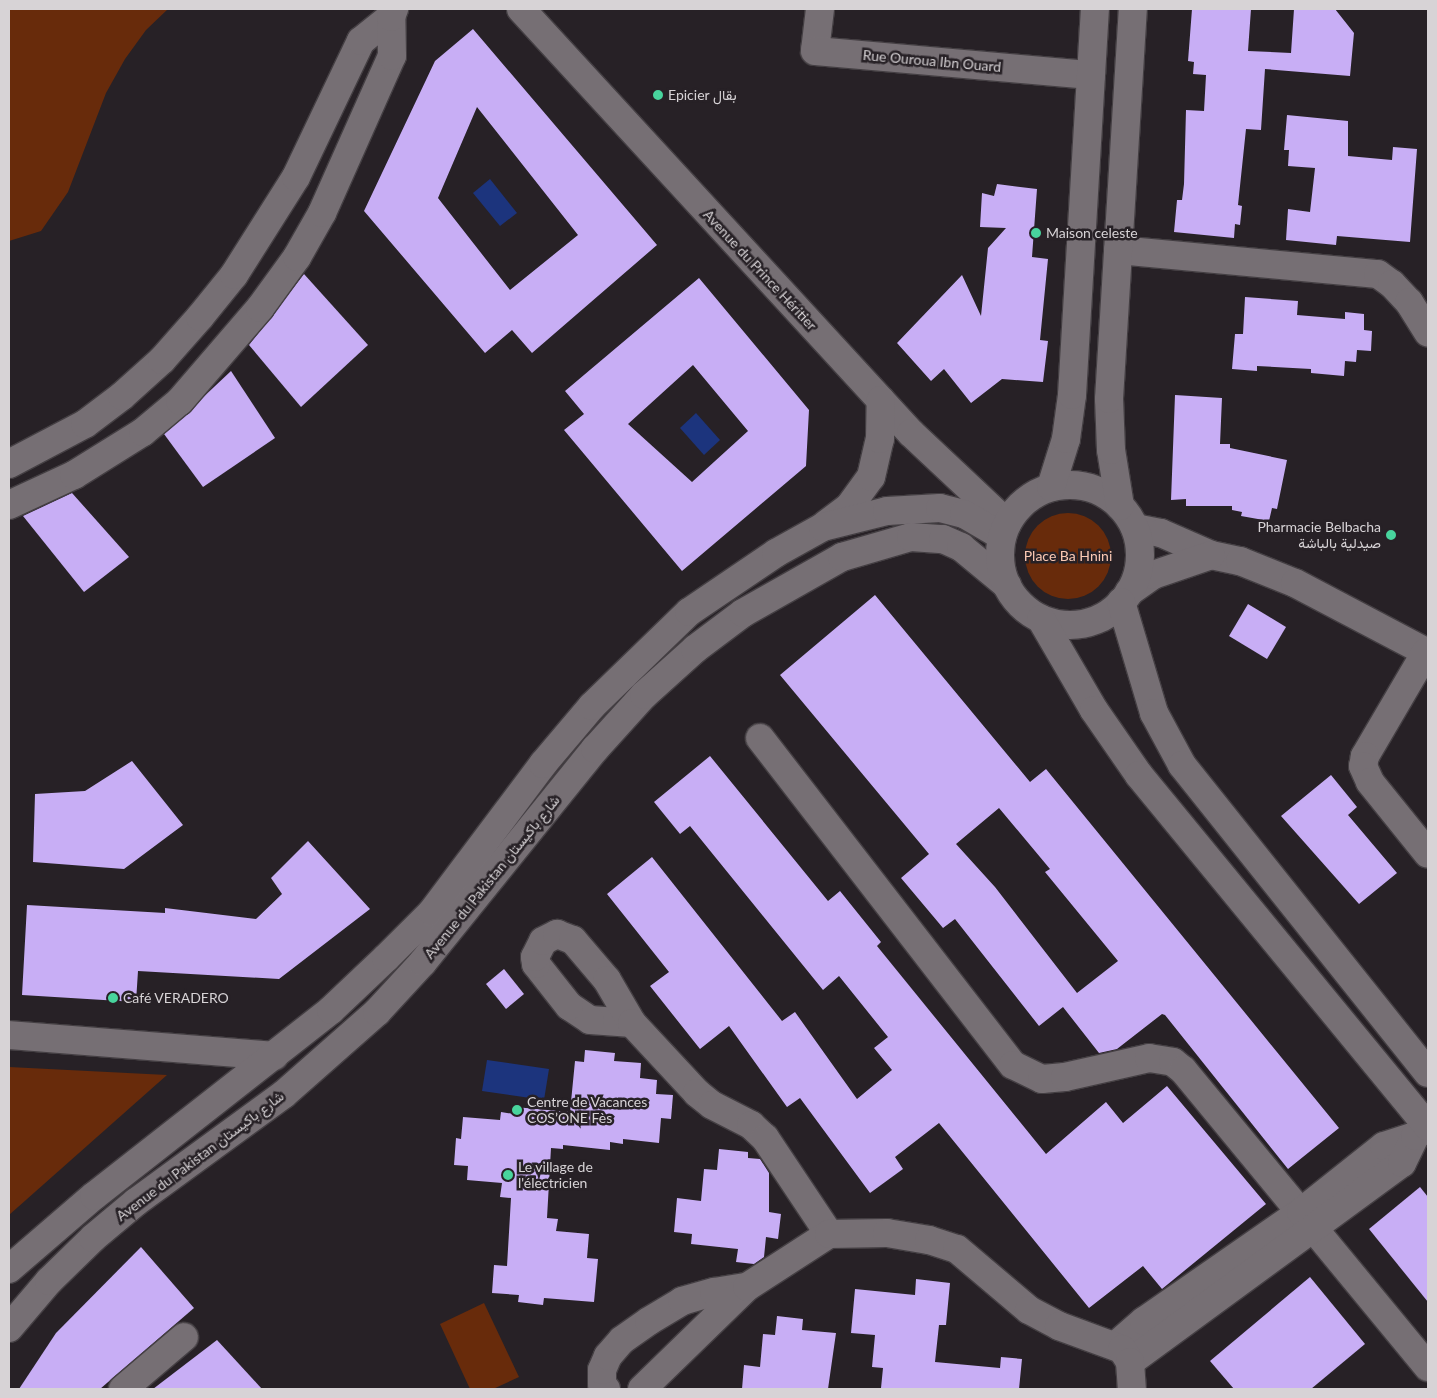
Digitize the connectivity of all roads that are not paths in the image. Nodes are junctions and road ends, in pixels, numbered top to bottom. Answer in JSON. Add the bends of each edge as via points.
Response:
{"nodes":[{"id":1,"x":521,"y":9,"type":"edge"},
{"id":2,"x":820,"y":9,"type":"edge"},
{"id":3,"x":1096,"y":9,"type":"edge"},
{"id":4,"x":1132,"y":9,"type":"edge"},
{"id":5,"x":392,"y":13,"type":"edge"},
{"id":6,"x":1091,"y":75,"type":"junction"},
{"id":7,"x":289,"y":190,"type":"junction"},
{"id":8,"x":322,"y":213,"type":"junction"},
{"id":9,"x":1118,"y":250,"type":"junction"},
{"id":10,"x":1428,"y":332,"type":"edge"},
{"id":11,"x":881,"y":400,"type":"junction"},
{"id":12,"x":9,"y":464,"type":"edge"},
{"id":13,"x":1051,"y":487,"type":"junction"},
{"id":14,"x":9,"y":505,"type":"edge"},
{"id":15,"x":1120,"y":506,"type":"junction"},
{"id":16,"x":823,"y":527,"type":"junction"},
{"id":17,"x":1135,"y":528,"type":"junction"},
{"id":18,"x":1005,"y":530,"type":"junction"},
{"id":19,"x":1211,"y":555,"type":"junction"},
{"id":20,"x":1007,"y":586,"type":"junction"},
{"id":21,"x":1125,"y":597,"type":"junction"},
{"id":22,"x":1041,"y":619,"type":"junction"},
{"id":23,"x":1427,"y":652,"type":"edge"},
{"id":24,"x":760,"y":738,"type":"dead end"},
{"id":25,"x":1428,"y":854,"type":"edge"},
{"id":26,"x":632,"y":1023,"type":"dead end"},
{"id":27,"x":9,"y":1035,"type":"edge"},
{"id":28,"x":274,"y":1056,"type":"junction"},
{"id":29,"x":1428,"y":1073,"type":"edge"},
{"id":30,"x":1425,"y":1129,"type":"edge"},
{"id":31,"x":1308,"y":1220,"type":"junction"},
{"id":32,"x":829,"y":1234,"type":"junction"},
{"id":33,"x":9,"y":1268,"type":"edge"},
{"id":34,"x":747,"y":1287,"type":"junction"},
{"id":35,"x":9,"y":1328,"type":"edge"},
{"id":36,"x":184,"y":1337,"type":"dead end"},
{"id":37,"x":1123,"y":1354,"type":"junction"},
{"id":38,"x":1428,"y":1367,"type":"edge"},
{"id":39,"x":123,"y":1389,"type":"edge"},
{"id":40,"x":606,"y":1389,"type":"edge"},
{"id":41,"x":642,"y":1389,"type":"edge"},
{"id":42,"x":1132,"y":1389,"type":"edge"}],
"edges":[{"from":1,"to":11,"type":"street","name":"Avenue du Prince Héritier"},
{"from":2,"to":6,"type":"street","name":"Rue Ouroua Ibn Ouard","via":[[816,51]]},
{"from":3,"to":6,"type":"street"},
{"from":4,"to":9,"type":"street"},
{"from":5,"to":7,"type":"street","via":[[361,41]]},
{"from":5,"to":8,"type":"street","via":[[392,56]]},
{"from":6,"to":13,"type":"street","via":[[1072,395],[1066,439]]},
{"from":7,"to":8,"type":"street"},
{"from":7,"to":12,"type":"street","via":[[234,275],[162,360],[85,424]]},
{"from":8,"to":14,"type":"street","via":[[297,257],[260,308],[180,401],[143,432],[82,471]]},
{"from":9,"to":10,"type":"street","via":[[1378,274],[1409,302]]},
{"from":9,"to":15,"type":"street","via":[[1109,399],[1111,450]]},
{"from":11,"to":16,"type":"street","via":[[880,439],[871,476],[849,507]]},
{"from":11,"to":18,"type":"street","name":"Avenue du Prince Héritier"},
{"from":13,"to":15,"type":"street","via":[[1085,486]]},
{"from":13,"to":18,"type":"street","via":[[1022,502]]},
{"from":15,"to":17,"type":"street"},
{"from":16,"to":18,"type":"street","name":"Avenue du Pakistan شارع باكيستان","via":[[887,511],[921,507],[964,514]]},
{"from":16,"to":28,"type":"street","name":"Avenue du Pakistan شارع باكيستان","via":[[735,579],[689,612],[642,655],[543,764],[432,912],[331,1010]]},
{"from":17,"to":19,"type":"street","via":[[1161,533]]},
{"from":17,"to":21,"type":"street","via":[[1139,560]]},
{"from":18,"to":20,"type":"street","via":[[1000,565]]},
{"from":19,"to":21,"type":"street","via":[[1153,575]]},
{"from":19,"to":23,"type":"street","via":[[1240,561],[1295,583]]},
{"from":20,"to":22,"type":"street","via":[[1021,605]]},
{"from":20,"to":35,"type":"street","name":"Avenue du Pakistan شارع باكيستان","via":[[961,547],[943,539],[911,537],[842,557],[743,613],[695,649],[644,695],[595,749],[435,948],[378,1012],[284,1094],[168,1178],[93,1238]]},
{"from":21,"to":22,"type":"street","via":[[1105,615],[1087,623],[1067,625]]},
{"from":21,"to":29,"type":"street","via":[[1154,713],[1182,765]]},
{"from":22,"to":30,"type":"street","via":[[1094,710],[1139,775]]},
{"from":23,"to":25,"type":"street","via":[[1365,756],[1363,766],[1370,782]]},
{"from":24,"to":31,"type":"street","via":[[1013,1065],[1026,1074],[1048,1079],[1133,1060],[1148,1058],[1173,1062]]},
{"from":26,"to":32,"type":"street","via":[[697,1093],[712,1105],[751,1125],[765,1138]]},
{"from":27,"to":28,"type":"street"},
{"from":28,"to":33,"type":"street","name":"Avenue du Pakistan شارع باكيستان","via":[[94,1196]]},
{"from":30,"to":31,"type":"street","via":[[1384,1146]]},
{"from":31,"to":37,"type":"street"},
{"from":31,"to":38,"type":"street"},
{"from":32,"to":34,"type":"street"},
{"from":32,"to":37,"type":"street","via":[[886,1233],[929,1240],[957,1250],[1029,1310]]},
{"from":34,"to":40,"type":"street","via":[[682,1301],[622,1340],[608,1356],[602,1370],[602,1384]]},
{"from":34,"to":41,"type":"street"},
{"from":36,"to":39,"type":"street"},
{"from":37,"to":42,"type":"street"}]}
